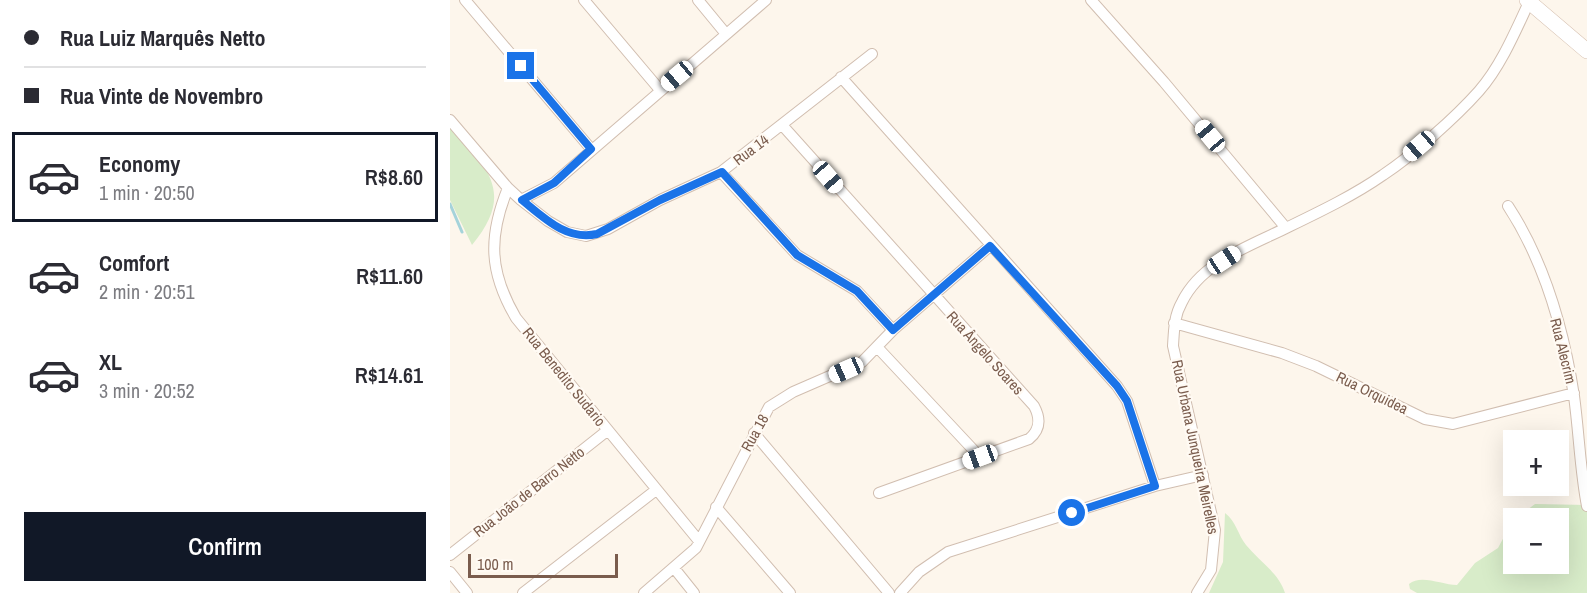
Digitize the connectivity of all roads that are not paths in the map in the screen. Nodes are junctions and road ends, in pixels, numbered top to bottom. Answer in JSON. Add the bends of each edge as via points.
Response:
{"nodes":[{"id":1,"x":465,"y":0,"type":"edge"},
{"id":2,"x":584,"y":0,"type":"edge"},
{"id":3,"x":698,"y":0,"type":"edge"},
{"id":4,"x":766,"y":0,"type":"edge"},
{"id":5,"x":1091,"y":0,"type":"edge"},
{"id":6,"x":1529,"y":0,"type":"edge"},
{"id":7,"x":726,"y":34,"type":"junction"},
{"id":8,"x":1587,"y":51,"type":"edge"},
{"id":9,"x":872,"y":54,"type":"dead end"},
{"id":10,"x":841,"y":77,"type":"junction"},
{"id":11,"x":660,"y":90,"type":"junction"},
{"id":12,"x":450,"y":120,"type":"edge"},
{"id":13,"x":783,"y":126,"type":"junction"},
{"id":14,"x":591,"y":149,"type":"junction"},
{"id":15,"x":722,"y":172,"type":"junction"},
{"id":16,"x":508,"y":188,"type":"junction"},
{"id":17,"x":522,"y":200,"type":"junction"},
{"id":18,"x":1508,"y":206,"type":"dead end"},
{"id":19,"x":1286,"y":228,"type":"junction"},
{"id":20,"x":990,"y":246,"type":"junction"},
{"id":21,"x":933,"y":296,"type":"junction"},
{"id":22,"x":1174,"y":323,"type":"junction"},
{"id":23,"x":893,"y":330,"type":"junction"},
{"id":24,"x":878,"y":348,"type":"junction"},
{"id":25,"x":1574,"y":393,"type":"junction"},
{"id":26,"x":608,"y":430,"type":"junction"},
{"id":27,"x":754,"y":433,"type":"junction"},
{"id":28,"x":980,"y":457,"type":"junction"},
{"id":29,"x":1203,"y":476,"type":"junction"},
{"id":30,"x":1155,"y":486,"type":"junction"},
{"id":31,"x":656,"y":490,"type":"junction"},
{"id":32,"x":879,"y":493,"type":"dead end"},
{"id":33,"x":1587,"y":506,"type":"edge"},
{"id":34,"x":716,"y":507,"type":"junction"},
{"id":35,"x":699,"y":541,"type":"junction"},
{"id":36,"x":450,"y":555,"type":"edge"},
{"id":37,"x":674,"y":568,"type":"junction"},
{"id":38,"x":450,"y":572,"type":"edge"},
{"id":39,"x":467,"y":593,"type":"edge"},
{"id":40,"x":523,"y":593,"type":"edge"},
{"id":41,"x":644,"y":593,"type":"edge"},
{"id":42,"x":694,"y":593,"type":"edge"},
{"id":43,"x":790,"y":593,"type":"edge"},
{"id":44,"x":889,"y":593,"type":"edge"},
{"id":45,"x":900,"y":593,"type":"edge"},
{"id":46,"x":1197,"y":593,"type":"edge"}],
"edges":[{"from":1,"to":14,"type":"street"},
{"from":2,"to":11,"type":"street"},
{"from":3,"to":7,"type":"street"},
{"from":4,"to":7,"type":"street"},
{"from":5,"to":19,"type":"street"},
{"from":6,"to":8,"type":"street"},
{"from":6,"to":19,"type":"street","name":"Rua Urbana Junqueira Meirelles","via":[[1497,64],[1480,90],[1460,109],[1384,175]]},
{"from":7,"to":11,"type":"street"},
{"from":9,"to":10,"type":"street","name":"Rua 14"},
{"from":10,"to":13,"type":"street","name":"Rua 14"},
{"from":10,"to":20,"type":"street"},
{"from":11,"to":14,"type":"street"},
{"from":12,"to":16,"type":"street","name":"Rua 14"},
{"from":13,"to":15,"type":"street","name":"Rua 14"},
{"from":13,"to":21,"type":"street","name":"Rua Ângelo Soares"},
{"from":14,"to":17,"type":"street","via":[[554,183]]},
{"from":15,"to":17,"type":"street","name":"Rua 14","via":[[608,229],[586,236],[567,232]]},
{"from":15,"to":23,"type":"street","via":[[797,255],[857,291]]},
{"from":16,"to":17,"type":"street","name":"Rua 14"},
{"from":16,"to":26,"type":"street","name":"Rua Benedito Sudario","via":[[495,224],[495,271],[501,292],[516,318]]},
{"from":18,"to":25,"type":"street","name":"Rua Alecrim","via":[[1524,230],[1543,276]]},
{"from":19,"to":22,"type":"street","name":"Rua Urbana Junqueira Meirelles","via":[[1212,267],[1181,302]]},
{"from":20,"to":21,"type":"street","name":"Rua 18"},
{"from":20,"to":30,"type":"street","via":[[1117,386],[1127,401]]},
{"from":21,"to":23,"type":"street","name":"Rua 18"},
{"from":21,"to":28,"type":"street","name":"Rua Ângelo Soares","via":[[1034,406],[1039,418],[1029,439]]},
{"from":22,"to":25,"type":"street","name":"Rua Orquidea","via":[[1282,353],[1425,419],[1453,424]]},
{"from":22,"to":29,"type":"street","name":"Rua Urbana Junqueira Meirelles","via":[[1173,346],[1180,384]]},
{"from":23,"to":24,"type":"street","name":"Rua 18"},
{"from":24,"to":27,"type":"street","name":"Rua 18","via":[[846,370],[780,399],[769,408]]},
{"from":24,"to":28,"type":"street"},
{"from":25,"to":33,"type":"street","name":"Rua Alecrim"},
{"from":26,"to":31,"type":"street","name":"Rua Benedito Sudario"},
{"from":26,"to":36,"type":"street","name":"Rua João de Barro Netto"},
{"from":27,"to":34,"type":"street","name":"Rua 18"},
{"from":27,"to":44,"type":"street"},
{"from":28,"to":32,"type":"street","name":"Rua Ângelo Soares"},
{"from":29,"to":30,"type":"street"},
{"from":29,"to":46,"type":"street","name":"Rua Urbana Junqueira Meirelles","via":[[1215,530],[1211,570]]},
{"from":30,"to":45,"type":"street","via":[[948,552],[919,572]]},
{"from":31,"to":35,"type":"street","name":"Rua Benedito Sudario"},
{"from":31,"to":40,"type":"street"},
{"from":34,"to":35,"type":"street","name":"Rua 18"},
{"from":34,"to":43,"type":"street"},
{"from":35,"to":37,"type":"street","name":"Rua 18","via":[[692,553]]},
{"from":37,"to":41,"type":"street","name":"Rua 18"},
{"from":37,"to":42,"type":"street"},
{"from":38,"to":39,"type":"street"}]}
